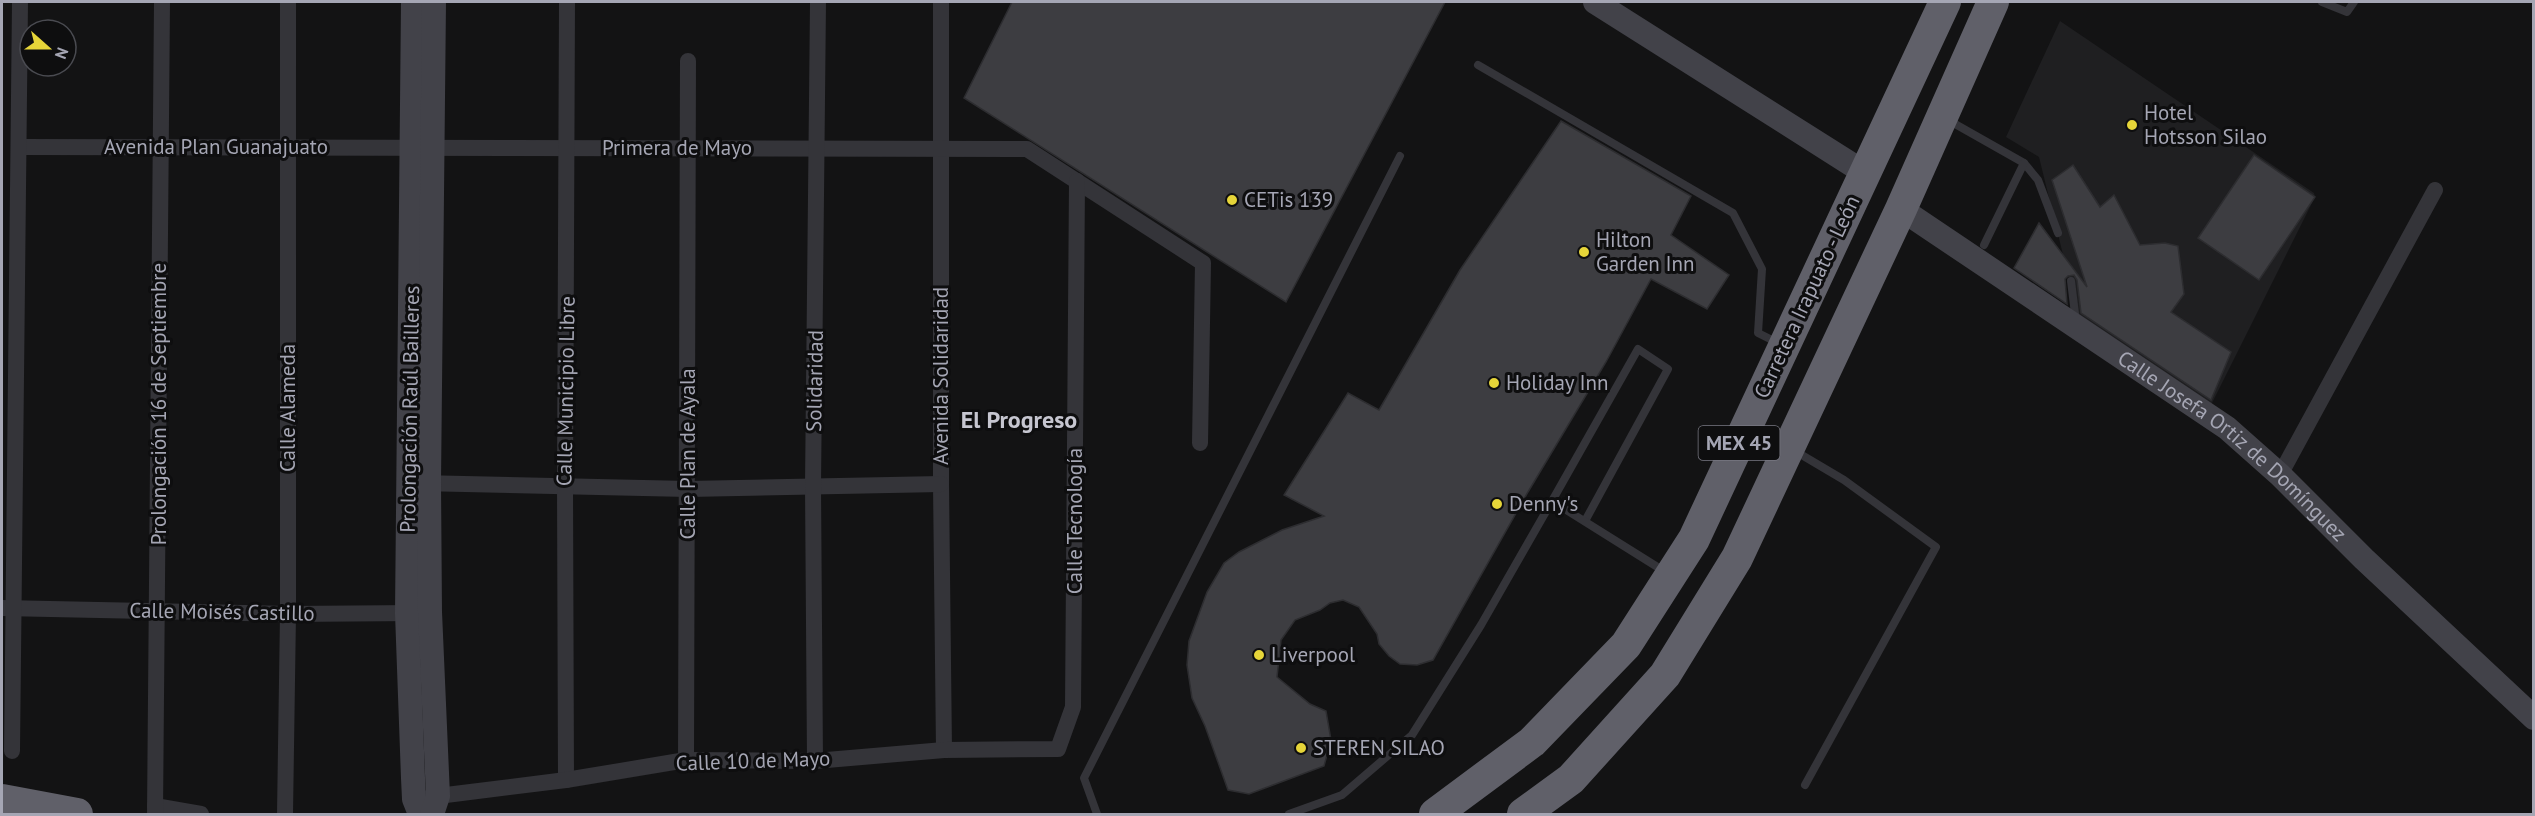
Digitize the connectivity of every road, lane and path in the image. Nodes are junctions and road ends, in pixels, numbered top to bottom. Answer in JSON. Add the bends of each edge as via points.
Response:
{"nodes":[{"id":1,"x":20,"y":2,"type":"edge"},
{"id":2,"x":162,"y":2,"type":"edge"},
{"id":3,"x":288,"y":2,"type":"edge"},
{"id":4,"x":413,"y":2,"type":"edge"},
{"id":5,"x":434,"y":2,"type":"edge"},
{"id":6,"x":567,"y":2,"type":"edge"},
{"id":7,"x":818,"y":2,"type":"edge"},
{"id":8,"x":941,"y":2,"type":"edge"},
{"id":9,"x":1594,"y":2,"type":"edge"},
{"id":10,"x":1945,"y":2,"type":"edge"},
{"id":11,"x":1993,"y":2,"type":"edge"},
{"id":12,"x":2322,"y":2,"type":"edge"},
{"id":13,"x":2354,"y":2,"type":"edge"},
{"id":14,"x":688,"y":61,"type":"dead end"},
{"id":15,"x":1478,"y":65,"type":"dead end"},
{"id":16,"x":1942,"y":117,"type":"junction"},
{"id":17,"x":423,"y":146,"type":"junction"},
{"id":18,"x":19,"y":147,"type":"junction"},
{"id":19,"x":161,"y":147,"type":"junction"},
{"id":20,"x":287,"y":148,"type":"junction"},
{"id":21,"x":568,"y":148,"type":"junction"},
{"id":22,"x":686,"y":148,"type":"junction"},
{"id":23,"x":817,"y":148,"type":"junction"},
{"id":24,"x":941,"y":149,"type":"junction"},
{"id":25,"x":1400,"y":156,"type":"dead end"},
{"id":26,"x":2024,"y":163,"type":"junction"},
{"id":27,"x":1865,"y":173,"type":"junction"},
{"id":28,"x":1077,"y":181,"type":"junction"},
{"id":29,"x":2435,"y":190,"type":"dead end"},
{"id":30,"x":1901,"y":209,"type":"junction"},
{"id":31,"x":2058,"y":233,"type":"dead end"},
{"id":32,"x":1984,"y":245,"type":"dead end"},
{"id":33,"x":2071,"y":281,"type":"dead end"},
{"id":34,"x":2076,"y":329,"type":"junction"},
{"id":35,"x":1784,"y":346,"type":"junction"},
{"id":36,"x":1200,"y":443,"type":"dead end"},
{"id":37,"x":1789,"y":448,"type":"junction"},
{"id":38,"x":2280,"y":475,"type":"junction"},
{"id":39,"x":419,"y":483,"type":"junction"},
{"id":40,"x":941,"y":484,"type":"junction"},
{"id":41,"x":565,"y":486,"type":"junction"},
{"id":42,"x":813,"y":486,"type":"junction"},
{"id":43,"x":688,"y":489,"type":"junction"},
{"id":44,"x":1552,"y":501,"type":"junction"},
{"id":45,"x":1585,"y":521,"type":"junction"},
{"id":46,"x":1671,"y":575,"type":"junction"},
{"id":47,"x":8,"y":608,"type":"edge"},
{"id":48,"x":157,"y":611,"type":"junction"},
{"id":49,"x":419,"y":612,"type":"junction"},
{"id":50,"x":288,"y":614,"type":"junction"},
{"id":51,"x":2534,"y":718,"type":"edge"},
{"id":52,"x":1058,"y":749,"type":"joint"},
{"id":53,"x":944,"y":750,"type":"junction"},
{"id":54,"x":12,"y":751,"type":"dead end"},
{"id":55,"x":686,"y":760,"type":"junction"},
{"id":56,"x":815,"y":761,"type":"junction"},
{"id":57,"x":566,"y":780,"type":"junction"},
{"id":58,"x":1805,"y":786,"type":"dead end"},
{"id":59,"x":2,"y":800,"type":"edge"},
{"id":60,"x":426,"y":806,"type":"edge"},
{"id":61,"x":155,"y":810,"type":"edge"},
{"id":62,"x":77,"y":814,"type":"edge"},
{"id":63,"x":201,"y":814,"type":"edge"},
{"id":64,"x":285,"y":814,"type":"edge"},
{"id":65,"x":1096,"y":814,"type":"edge"},
{"id":66,"x":1289,"y":814,"type":"edge"},
{"id":67,"x":1435,"y":814,"type":"edge"},
{"id":68,"x":1523,"y":814,"type":"edge"}],
"edges":[{"from":1,"to":18,"type":"street"},
{"from":2,"to":19,"type":"street","name":"Prolongación 16 de Septiembre"},
{"from":3,"to":20,"type":"street","name":"Calle Alameda"},
{"from":4,"to":17,"type":"street","name":"Prolongación Raúl Bailleres"},
{"from":5,"to":17,"type":"street","name":"Prolongación Raúl Bailleres"},
{"from":6,"to":21,"type":"street","name":"Calle Municipio Libre"},
{"from":7,"to":23,"type":"street","name":"Solidaridad"},
{"from":8,"to":24,"type":"street","name":"Avenida Solidaridad"},
{"from":9,"to":27,"type":"street"},
{"from":10,"to":27,"type":"highway","name":"Carretera Irapuato - León","number":"MEX 45"},
{"from":11,"to":16,"type":"highway","number":"MEX 45"},
{"from":12,"to":13,"type":"lane","via":[[2347,12]]},
{"from":14,"to":22,"type":"street","name":"Calle Plan de Ayala"},
{"from":15,"to":35,"type":"lane","via":[[1733,213],[1762,269],[1758,333]]},
{"from":16,"to":26,"type":"lane"},
{"from":16,"to":30,"type":"highway","number":"MEX 45"},
{"from":17,"to":20,"type":"street","name":"Avenida Plan Guanajuato"},
{"from":17,"to":21,"type":"street","name":"Primera de Mayo"},
{"from":17,"to":39,"type":"street","name":"Prolongación Raúl Bailleres"},
{"from":18,"to":19,"type":"street","name":"Avenida Plan Guanajuato"},
{"from":18,"to":47,"type":"street"},
{"from":19,"to":20,"type":"street","name":"Avenida Plan Guanajuato"},
{"from":19,"to":48,"type":"street","name":"Prolongación 16 de Septiembre"},
{"from":20,"to":50,"type":"street","name":"Calle Alameda"},
{"from":21,"to":22,"type":"street","name":"Primera de Mayo"},
{"from":21,"to":41,"type":"street","name":"Calle Municipio Libre"},
{"from":22,"to":23,"type":"street","name":"Primera de Mayo"},
{"from":22,"to":43,"type":"street","name":"Calle Plan de Ayala"},
{"from":23,"to":24,"type":"street","name":"Primera de Mayo"},
{"from":23,"to":42,"type":"street","name":"Solidaridad"},
{"from":24,"to":28,"type":"street","name":"Primera de Mayo","via":[[1028,149]]},
{"from":24,"to":40,"type":"street","name":"Avenida Solidaridad"},
{"from":25,"to":65,"type":"lane","via":[[1084,778]]},
{"from":26,"to":31,"type":"lane","via":[[2038,180]]},
{"from":26,"to":32,"type":"lane"},
{"from":27,"to":35,"type":"highway","name":"Carretera Irapuato - León","number":"MEX 45"},
{"from":28,"to":36,"type":"street","name":"Primera de Mayo","via":[[1203,263]]},
{"from":28,"to":52,"type":"street","name":"Calle Tecnología","via":[[1073,706]]},
{"from":29,"to":38,"type":"street"},
{"from":30,"to":34,"type":"street","name":"Calle Josefa Ortiz de Domínguez"},
{"from":30,"to":37,"type":"highway","number":"MEX 45"},
{"from":33,"to":34,"type":"lane"},
{"from":34,"to":38,"type":"street","name":"Calle Josefa Ortiz de Domínguez","via":[[2227,428]]},
{"from":35,"to":46,"type":"highway","name":"Carretera Irapuato - León","number":"MEX 45","via":[[1694,539]]},
{"from":37,"to":58,"type":"lane","via":[[1844,480],[1936,547]]},
{"from":37,"to":68,"type":"highway","number":"MEX 45","via":[[1737,558],[1665,675],[1571,779]]},
{"from":38,"to":51,"type":"street","name":"Calle Josefa Ortiz de Domínguez"},
{"from":39,"to":41,"type":"street"},
{"from":39,"to":49,"type":"street","name":"Prolongación Raúl Bailleres"},
{"from":40,"to":42,"type":"street"},
{"from":40,"to":53,"type":"street","name":"Avenida Solidaridad"},
{"from":41,"to":43,"type":"street"},
{"from":41,"to":57,"type":"street","name":"Calle Municipio Libre"},
{"from":42,"to":43,"type":"street"},
{"from":42,"to":56,"type":"street","name":"Solidaridad"},
{"from":43,"to":55,"type":"street","name":"Calle Plan de Ayala"},
{"from":44,"to":45,"type":"lane"},
{"from":44,"to":45,"type":"lane","via":[[1638,349],[1668,369]]},
{"from":44,"to":66,"type":"lane","via":[[1412,735],[1342,795]]},
{"from":45,"to":46,"type":"lane"},
{"from":46,"to":67,"type":"highway","name":"Carretera Irapuato - León","number":"MEX 45","via":[[1626,645],[1532,742]]},
{"from":47,"to":48,"type":"street","name":"Calle Moisés Castillo"},
{"from":47,"to":54,"type":"street"},
{"from":48,"to":50,"type":"street","name":"Calle Moisés Castillo"},
{"from":48,"to":61,"type":"street","name":"Prolongación 16 de Septiembre"},
{"from":49,"to":50,"type":"street","name":"Calle Moisés Castillo"},
{"from":49,"to":60,"type":"street","name":"Prolongación Raúl Bailleres"},
{"from":50,"to":64,"type":"street","name":"Calle Alameda"},
{"from":52,"to":53,"type":"street","name":"Calle 10 de Mayo"},
{"from":53,"to":56,"type":"street","name":"Calle 10 de Mayo"},
{"from":55,"to":56,"type":"street","name":"Calle 10 de Mayo"},
{"from":55,"to":57,"type":"street","name":"Calle 10 de Mayo"},
{"from":57,"to":60,"type":"street","name":"Calle 10 de Mayo"},
{"from":59,"to":62,"type":"highway"},
{"from":61,"to":63,"type":"street"}]}
